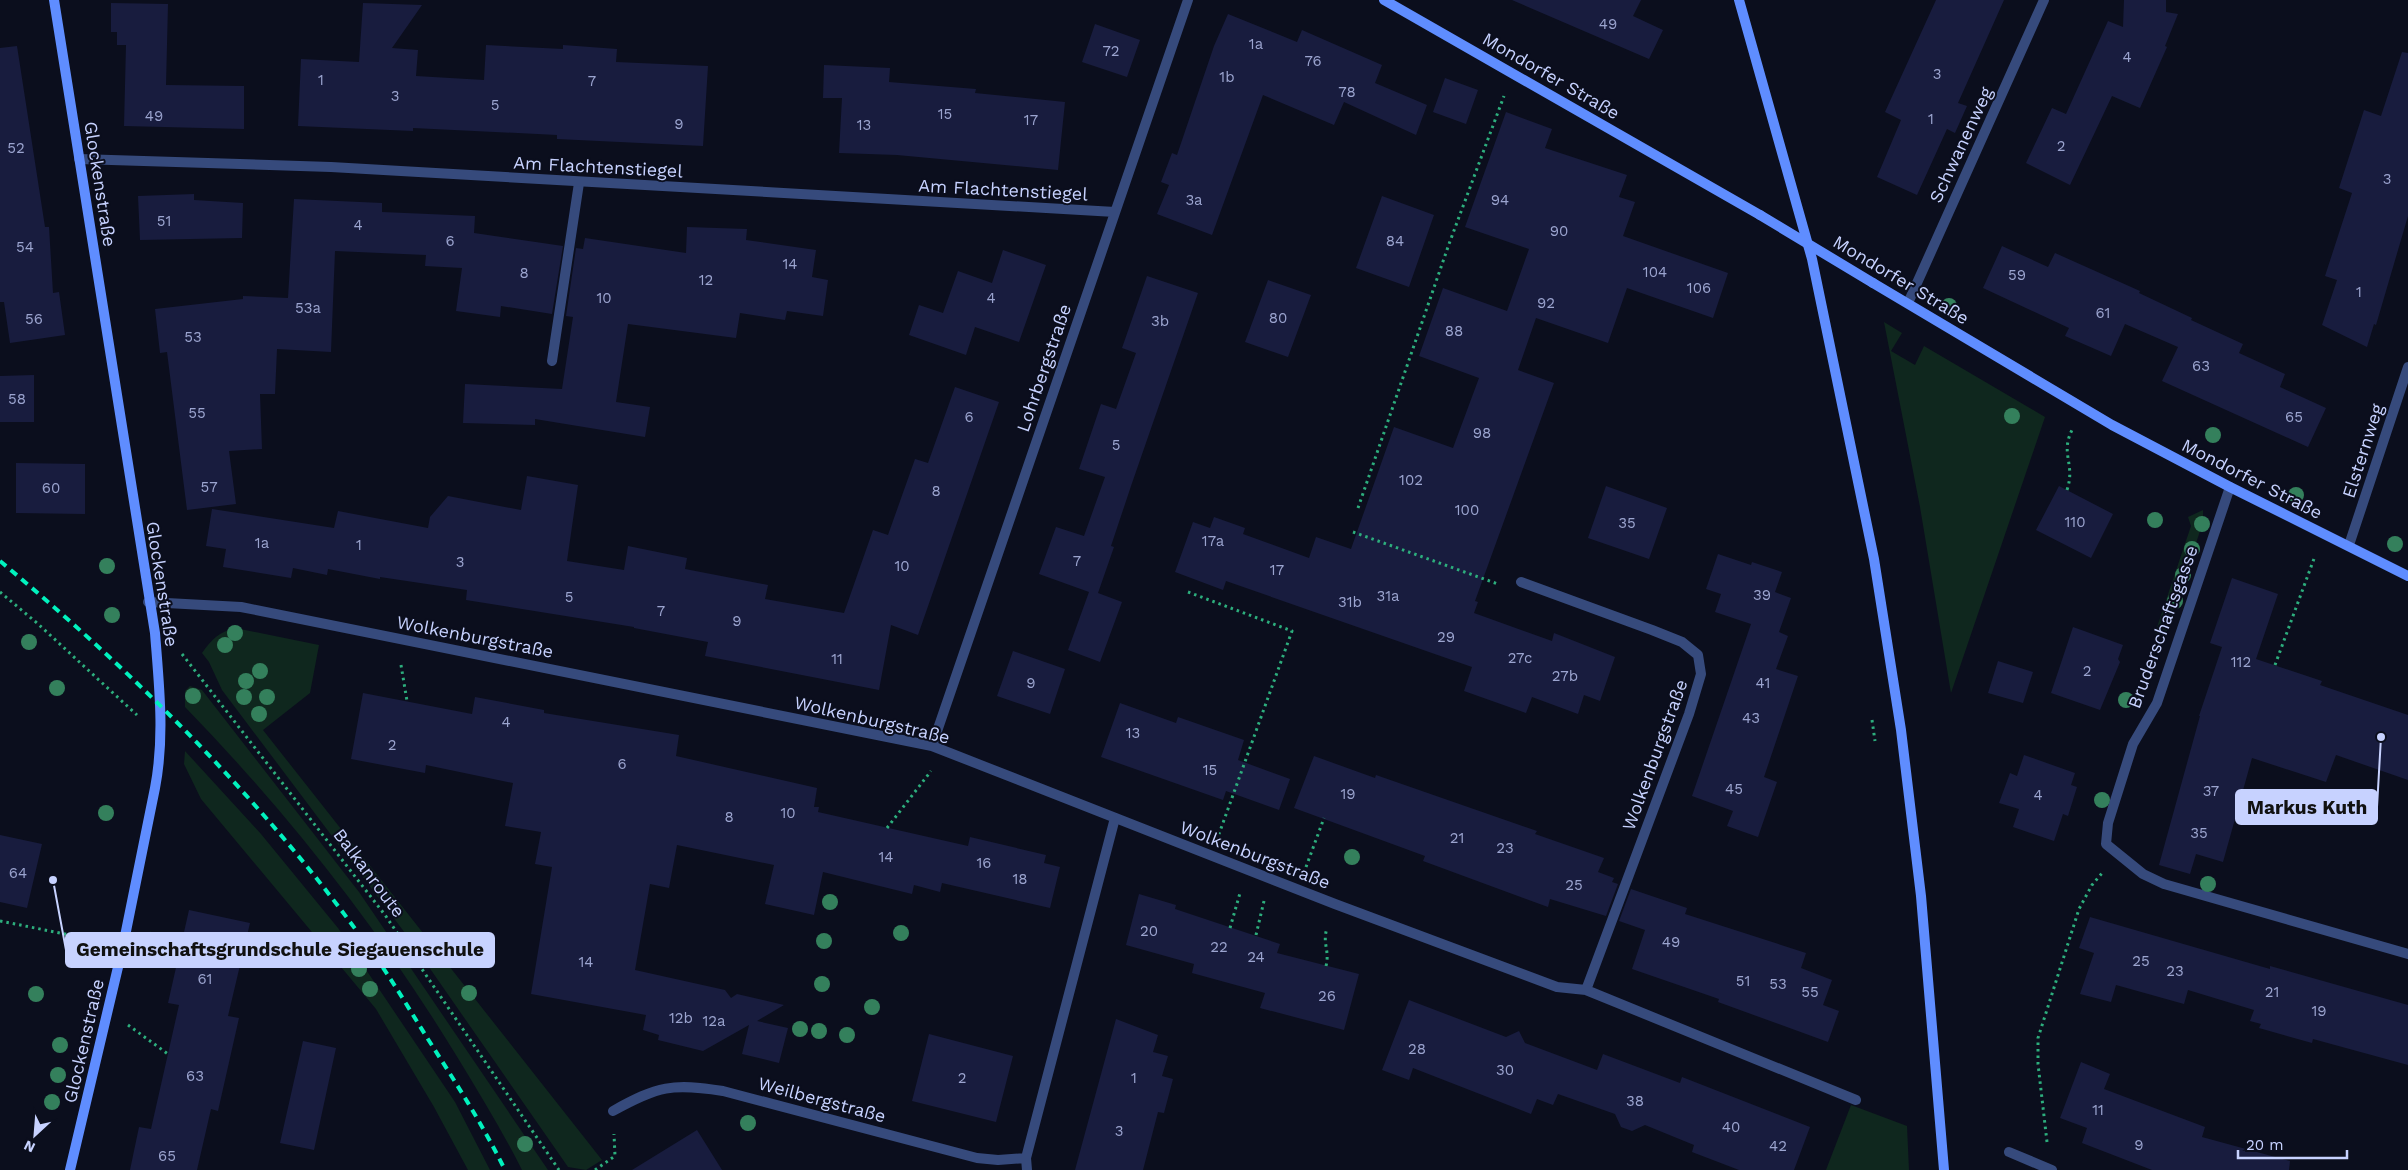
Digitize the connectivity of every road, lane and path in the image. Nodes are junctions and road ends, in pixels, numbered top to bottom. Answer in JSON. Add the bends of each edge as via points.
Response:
{"nodes":[{"id":1,"x":54,"y":0,"type":"edge"},
{"id":2,"x":1188,"y":0,"type":"edge"},
{"id":3,"x":1384,"y":0,"type":"edge"},
{"id":4,"x":1739,"y":0,"type":"edge"},
{"id":5,"x":2044,"y":0,"type":"edge"},
{"id":6,"x":1513,"y":73,"type":"junction"},
{"id":7,"x":79,"y":159,"type":"junction"},
{"id":8,"x":579,"y":183,"type":"junction"},
{"id":9,"x":1115,"y":212,"type":"junction"},
{"id":10,"x":1908,"y":303,"type":"junction"},
{"id":11,"x":552,"y":361,"type":"dead end"},
{"id":12,"x":2408,"y":367,"type":"edge"},
{"id":13,"x":2083,"y":408,"type":"junction"},
{"id":14,"x":2230,"y":487,"type":"junction"},
{"id":15,"x":2067,"y":490,"type":"dead end"},
{"id":16,"x":1358,"y":508,"type":"dead end"},
{"id":17,"x":1353,"y":532,"type":"dead end"},
{"id":18,"x":2325,"y":533,"type":"junction"},
{"id":19,"x":2349,"y":545,"type":"junction"},
{"id":20,"x":2408,"y":576,"type":"edge"},
{"id":21,"x":1521,"y":582,"type":"joint"},
{"id":22,"x":0,"y":592,"type":"edge"},
{"id":23,"x":1188,"y":592,"type":"dead end"},
{"id":24,"x":148,"y":602,"type":"junction"},
{"id":25,"x":155,"y":633,"type":"junction"},
{"id":26,"x":397,"y":638,"type":"junction"},
{"id":27,"x":2275,"y":666,"type":"dead end"},
{"id":28,"x":407,"y":701,"type":"dead end"},
{"id":29,"x":1872,"y":716,"type":"dead end"},
{"id":30,"x":161,"y":735,"type":"junction"},
{"id":31,"x":932,"y":746,"type":"junction"},
{"id":32,"x":1876,"y":746,"type":"dead end"},
{"id":33,"x":946,"y":752,"type":"junction"},
{"id":34,"x":1115,"y":818,"type":"junction"},
{"id":35,"x":1324,"y":818,"type":"dead end"},
{"id":36,"x":887,"y":828,"type":"dead end"},
{"id":37,"x":1212,"y":856,"type":"junction"},
{"id":38,"x":2120,"y":857,"type":"junction"},
{"id":39,"x":1246,"y":869,"type":"junction"},
{"id":40,"x":1270,"y":879,"type":"junction"},
{"id":41,"x":1298,"y":890,"type":"junction"},
{"id":42,"x":1335,"y":904,"type":"junction"},
{"id":43,"x":129,"y":916,"type":"junction"},
{"id":44,"x":0,"y":921,"type":"edge"},
{"id":45,"x":1230,"y":928,"type":"dead end"},
{"id":46,"x":1256,"y":934,"type":"dead end"},
{"id":47,"x":123,"y":946,"type":"junction"},
{"id":48,"x":2408,"y":954,"type":"edge"},
{"id":49,"x":179,"y":956,"type":"dead end"},
{"id":50,"x":1326,"y":966,"type":"dead end"},
{"id":51,"x":1586,"y":990,"type":"junction"},
{"id":52,"x":108,"y":1010,"type":"junction"},
{"id":53,"x":168,"y":1054,"type":"dead end"},
{"id":54,"x":1856,"y":1100,"type":"dead end"},
{"id":55,"x":613,"y":1111,"type":"joint"},
{"id":56,"x":2009,"y":1152,"type":"dead end"},
{"id":57,"x":1026,"y":1158,"type":"junction"},
{"id":58,"x":70,"y":1170,"type":"edge"},
{"id":59,"x":559,"y":1170,"type":"edge"},
{"id":60,"x":595,"y":1170,"type":"edge"},
{"id":61,"x":1026,"y":1170,"type":"edge"},
{"id":62,"x":1944,"y":1170,"type":"edge"},
{"id":63,"x":2051,"y":1170,"type":"edge"}],
"edges":[{"from":1,"to":7,"type":"street","name":"Glockenstraße"},
{"from":2,"to":9,"type":"street","name":"Lohrbergstraße"},
{"from":3,"to":6,"type":"street","name":"Mondorfer Straße"},
{"from":4,"to":62,"type":"street","via":[[1812,259],[1874,559],[1921,896]]},
{"from":5,"to":10,"type":"street","name":"Schwanenweg"},
{"from":6,"to":10,"type":"street","name":"Mondorfer Straße","bridge":true},
{"from":6,"to":16,"type":"path","via":[[1449,244]]},
{"from":7,"to":8,"type":"street","name":"Am Flachtenstiegel","via":[[332,167]]},
{"from":7,"to":24,"type":"street","name":"Glockenstraße"},
{"from":8,"to":9,"type":"street","name":"Am Flachtenstiegel"},
{"from":8,"to":11,"type":"street"},
{"from":9,"to":31,"type":"street","name":"Lohrbergstraße"},
{"from":10,"to":13,"type":"street","name":"Mondorfer Straße"},
{"from":12,"to":19,"type":"street","name":"Elsternweg"},
{"from":13,"to":14,"type":"street","name":"Mondorfer Straße"},
{"from":13,"to":15,"type":"path","via":[[2067,439],[2072,474]]},
{"from":14,"to":18,"type":"street","name":"Mondorfer Straße"},
{"from":14,"to":38,"type":"street","name":"Bruderschaftsgasse","via":[[2157,703],[2133,744],[2108,823],[2106,844]]},
{"from":17,"to":21,"type":"path","via":[[1501,585]]},
{"from":18,"to":19,"type":"street","name":"Mondorfer Straße"},
{"from":18,"to":27,"type":"path"},
{"from":19,"to":20,"type":"street","name":"Mondorfer Straße"},
{"from":21,"to":51,"type":"street","name":"Wolkenburgstraße","via":[[1682,642],[1698,655],[1701,674],[1688,714]]},
{"from":22,"to":30,"type":"path","via":[[116,699]]},
{"from":23,"to":37,"type":"path","via":[[1292,631]]},
{"from":24,"to":25,"type":"street","name":"Glockenstraße"},
{"from":24,"to":26,"type":"street","name":"Wolkenburgstraße","via":[[242,607]]},
{"from":25,"to":30,"type":"street","name":"Glockenstraße"},
{"from":25,"to":59,"type":"path","name":"Balkanroute","via":[[177,649],[203,679],[385,915]]},
{"from":26,"to":28,"type":"path"},
{"from":26,"to":31,"type":"street","name":"Wolkenburgstraße"},
{"from":29,"to":32,"type":"path"},
{"from":30,"to":43,"type":"street","name":"Glockenstraße","via":[[158,773]]},
{"from":31,"to":33,"type":"street","name":"Wolkenburgstraße"},
{"from":33,"to":34,"type":"street","name":"Wolkenburgstraße"},
{"from":33,"to":36,"type":"path"},
{"from":34,"to":37,"type":"street","name":"Wolkenburgstraße"},
{"from":34,"to":57,"type":"street"},
{"from":35,"to":41,"type":"path"},
{"from":37,"to":39,"type":"street","name":"Wolkenburgstraße"},
{"from":38,"to":48,"type":"street","name":"Bruderschaftsgasse","via":[[2164,884]]},
{"from":38,"to":63,"type":"path","via":[[2092,884],[2079,909],[2038,1038],[2038,1064]]},
{"from":39,"to":40,"type":"street","name":"Wolkenburgstraße"},
{"from":39,"to":45,"type":"path"},
{"from":40,"to":41,"type":"street","name":"Wolkenburgstraße"},
{"from":40,"to":46,"type":"path"},
{"from":41,"to":42,"type":"street","name":"Wolkenburgstraße"},
{"from":42,"to":50,"type":"path","via":[[1323,942]]},
{"from":42,"to":51,"type":"street","name":"Wolkenburgstraße","via":[[1557,987]]},
{"from":43,"to":47,"type":"street","name":"Glockenstraße"},
{"from":43,"to":49,"type":"path"},
{"from":44,"to":47,"type":"path"},
{"from":47,"to":52,"type":"street","name":"Glockenstraße"},
{"from":51,"to":54,"type":"street","name":"Wolkenburgstraße"},
{"from":52,"to":53,"type":"path"},
{"from":52,"to":58,"type":"street","name":"Glockenstraße"},
{"from":55,"to":57,"type":"street","name":"Weilbergstraße","via":[[645,1093],[688,1086],[723,1091],[977,1158]]},
{"from":55,"to":60,"type":"path","via":[[615,1156]]},
{"from":56,"to":63,"type":"street"},
{"from":57,"to":61,"type":"street"}]}
